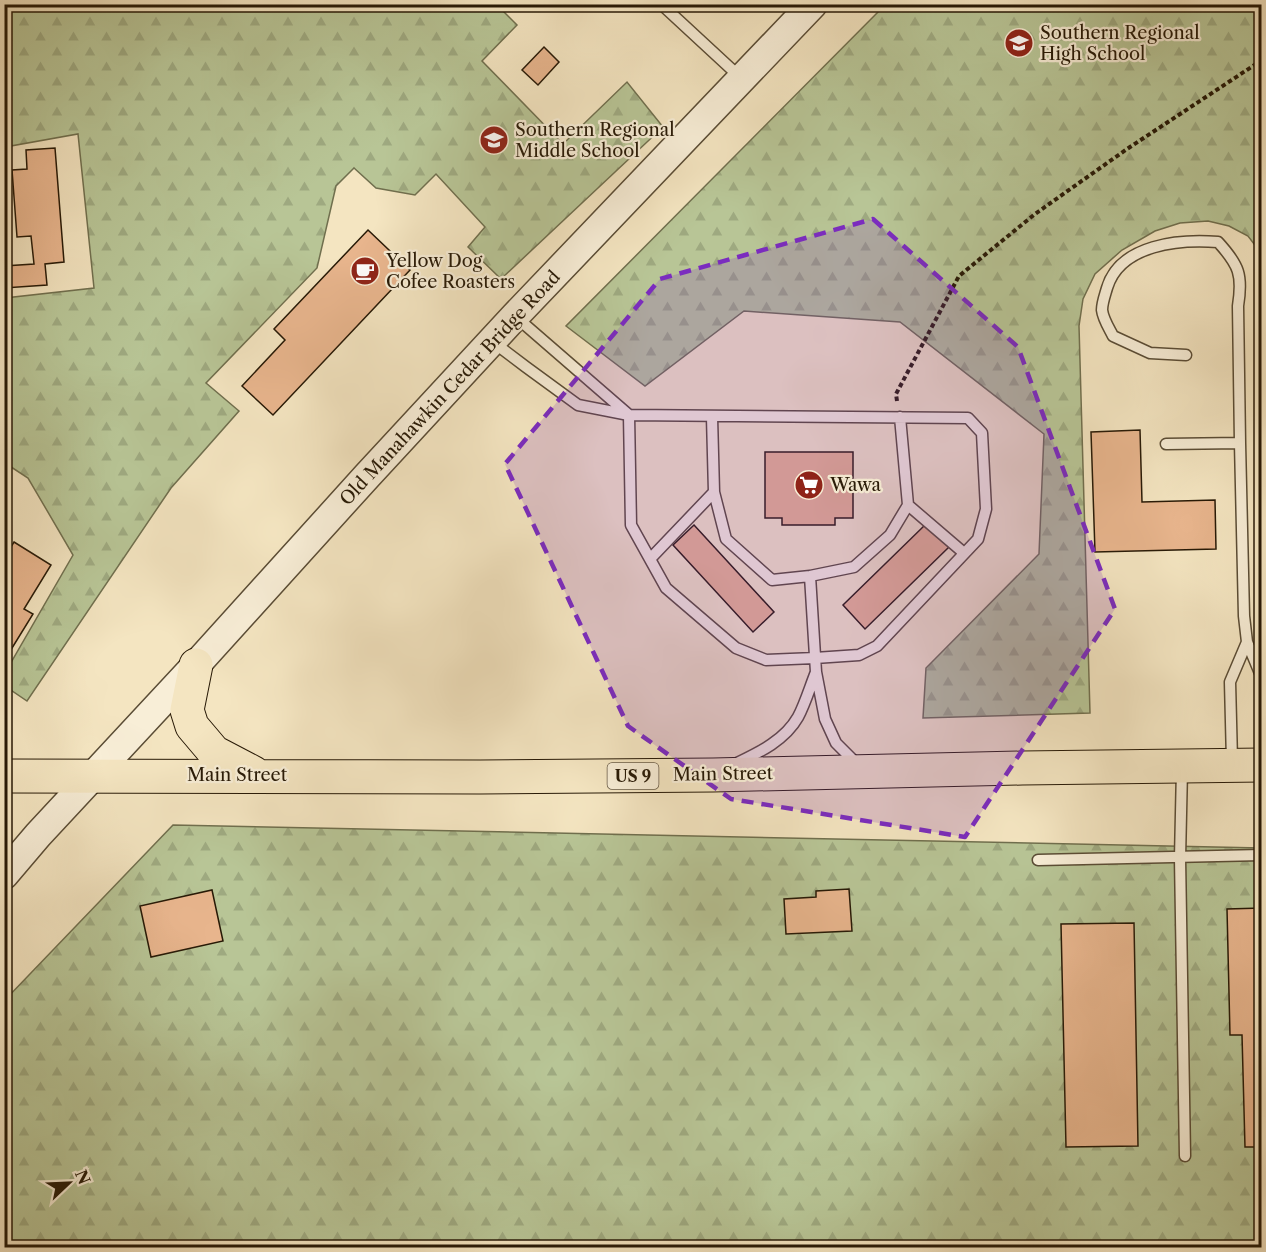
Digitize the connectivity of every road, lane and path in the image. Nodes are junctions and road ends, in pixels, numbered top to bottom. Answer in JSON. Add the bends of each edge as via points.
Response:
{"nodes":[{"id":1,"x":661,"y":4,"type":"edge"},
{"id":2,"x":813,"y":4,"type":"edge"},
{"id":3,"x":1262,"y":60,"type":"edge"},
{"id":4,"x":741,"y":78,"type":"junction"},
{"id":5,"x":515,"y":316,"type":"junction"},
{"id":6,"x":493,"y":342,"type":"junction"},
{"id":7,"x":1186,"y":355,"type":"dead end"},
{"id":8,"x":629,"y":415,"type":"junction"},
{"id":9,"x":712,"y":417,"type":"junction"},
{"id":10,"x":900,"y":417,"type":"junction"},
{"id":11,"x":1240,"y":443,"type":"junction"},
{"id":12,"x":1166,"y":444,"type":"dead end"},
{"id":13,"x":714,"y":492,"type":"junction"},
{"id":14,"x":908,"y":506,"type":"junction"},
{"id":15,"x":964,"y":553,"type":"junction"},
{"id":16,"x":650,"y":559,"type":"junction"},
{"id":17,"x":810,"y":576,"type":"junction"},
{"id":18,"x":1247,"y":642,"type":"junction"},
{"id":19,"x":815,"y":658,"type":"junction"},
{"id":20,"x":196,"y":665,"type":"junction"},
{"id":21,"x":816,"y":672,"type":"junction"},
{"id":22,"x":1262,"y":678,"type":"edge"},
{"id":23,"x":1247,"y":765,"type":"edge"},
{"id":24,"x":1182,"y":766,"type":"junction"},
{"id":25,"x":863,"y":771,"type":"junction"},
{"id":26,"x":92,"y":775,"type":"junction"},
{"id":27,"x":258,"y":775,"type":"junction"},
{"id":28,"x":713,"y":775,"type":"junction"},
{"id":29,"x":4,"y":776,"type":"edge"},
{"id":30,"x":1262,"y":855,"type":"edge"},
{"id":31,"x":1180,"y":858,"type":"junction"},
{"id":32,"x":1038,"y":860,"type":"dead end"},
{"id":33,"x":4,"y":875,"type":"edge"},
{"id":34,"x":1185,"y":1156,"type":"dead end"}],
"edges":[{"from":1,"to":4,"type":"lane"},
{"from":2,"to":4,"type":"street","name":"Old Manahawkin Cedar Bridge Road"},
{"from":3,"to":10,"type":"path","via":[[1035,214],[959,276],[896,394]]},
{"from":4,"to":5,"type":"street","name":"Old Manahawkin Cedar Bridge Road"},
{"from":5,"to":6,"type":"street","name":"Old Manahawkin Cedar Bridge Road"},
{"from":5,"to":8,"type":"lane"},
{"from":6,"to":8,"type":"lane","via":[[578,405]]},
{"from":6,"to":20,"type":"street","name":"Old Manahawkin Cedar Bridge Road"},
{"from":7,"to":11,"type":"lane","via":[[1150,353],[1113,336],[1102,312],[1103,300],[1110,278],[1120,264],[1139,254],[1183,241],[1218,242],[1232,257],[1241,287]]},
{"from":8,"to":9,"type":"lane"},
{"from":8,"to":16,"type":"lane","via":[[631,525]]},
{"from":9,"to":10,"type":"lane"},
{"from":9,"to":13,"type":"lane"},
{"from":10,"to":14,"type":"lane"},
{"from":10,"to":15,"type":"lane","via":[[968,418],[982,433],[986,509],[978,539]]},
{"from":11,"to":12,"type":"lane"},
{"from":11,"to":18,"type":"lane"},
{"from":13,"to":16,"type":"lane"},
{"from":13,"to":17,"type":"lane","via":[[726,539],[772,580]]},
{"from":14,"to":15,"type":"lane"},
{"from":14,"to":17,"type":"lane","via":[[890,535],[854,567]]},
{"from":15,"to":19,"type":"lane","via":[[878,646],[859,655]]},
{"from":16,"to":19,"type":"lane","via":[[666,588],[736,648],[766,660]]},
{"from":17,"to":19,"type":"lane"},
{"from":18,"to":22,"type":"lane"},
{"from":18,"to":23,"type":"lane","via":[[1230,682]]},
{"from":19,"to":21,"type":"lane"},
{"from":20,"to":26,"type":"street","name":"Old Manahawkin Cedar Bridge Road"},
{"from":20,"to":27,"type":"highway","via":[[187,710],[192,726],[214,752]]},
{"from":21,"to":25,"type":"lane","via":[[825,719],[837,743]]},
{"from":21,"to":28,"type":"lane","via":[[797,718],[781,738]]},
{"from":23,"to":24,"type":"highway","name":"Main Street","number":"US 9"},
{"from":24,"to":25,"type":"highway","name":"Main Street","number":"US 9"},
{"from":24,"to":31,"type":"lane"},
{"from":25,"to":28,"type":"highway","name":"Main Street","number":"US 9"},
{"from":26,"to":27,"type":"highway","name":"Main Street","number":"US 9"},
{"from":26,"to":29,"type":"highway","name":"Main Street","number":"US 9"},
{"from":26,"to":33,"type":"street","name":"Old Manahawkin Cedar Bridge Road"},
{"from":27,"to":28,"type":"highway","name":"Main Street","number":"US 9"},
{"from":30,"to":31,"type":"lane"},
{"from":31,"to":32,"type":"lane"},
{"from":31,"to":34,"type":"lane"}]}
